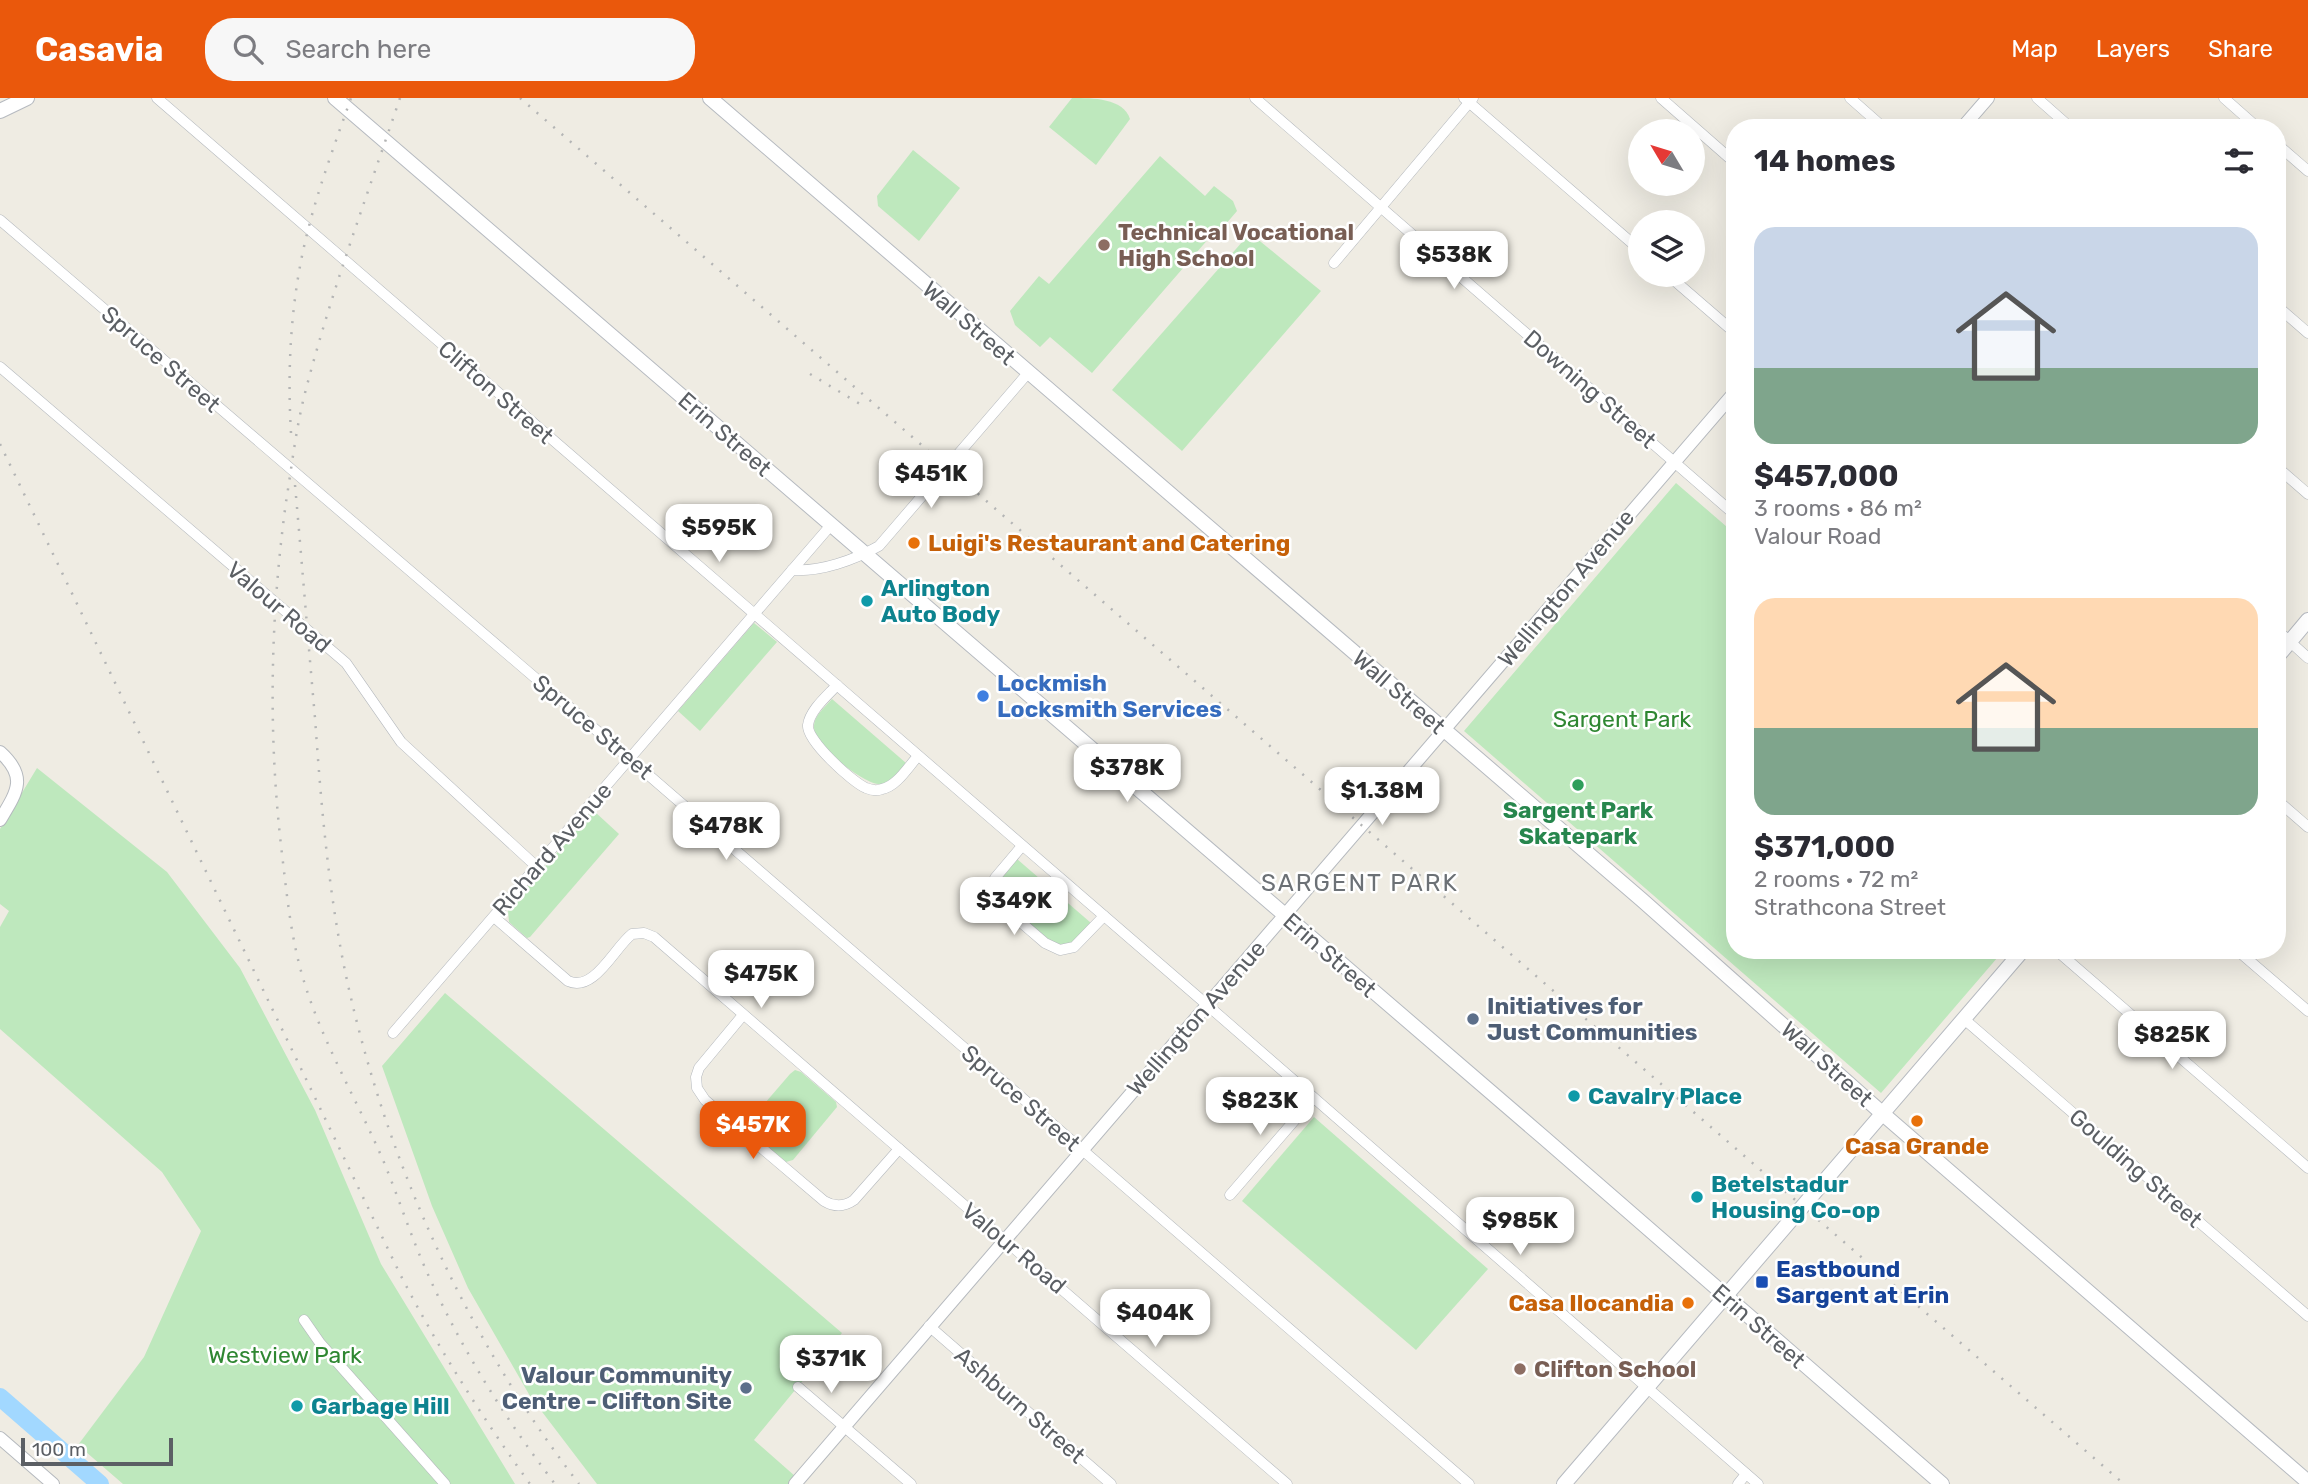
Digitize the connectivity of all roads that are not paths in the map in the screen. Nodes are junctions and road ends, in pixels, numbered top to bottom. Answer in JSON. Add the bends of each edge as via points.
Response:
{"nodes":[{"id":1,"x":27,"y":98,"type":"edge"},
{"id":2,"x":157,"y":98,"type":"edge"},
{"id":3,"x":335,"y":98,"type":"edge"},
{"id":4,"x":710,"y":98,"type":"edge"},
{"id":5,"x":1255,"y":98,"type":"edge"},
{"id":6,"x":1661,"y":98,"type":"edge"},
{"id":7,"x":1850,"y":98,"type":"edge"},
{"id":8,"x":1987,"y":98,"type":"edge"},
{"id":9,"x":2037,"y":98,"type":"edge"},
{"id":10,"x":2224,"y":98,"type":"edge"},
{"id":11,"x":1469,"y":99,"type":"edge"},
{"id":12,"x":0,"y":111,"type":"edge"},
{"id":13,"x":1874,"y":119,"type":"edge"},
{"id":14,"x":1970,"y":119,"type":"edge"},
{"id":15,"x":2061,"y":119,"type":"edge"},
{"id":16,"x":2248,"y":119,"type":"edge"},
{"id":17,"x":2286,"y":152,"type":"edge"},
{"id":18,"x":1726,"y":155,"type":"edge"},
{"id":19,"x":2308,"y":171,"type":"edge"},
{"id":20,"x":1380,"y":207,"type":"junction"},
{"id":21,"x":0,"y":220,"type":"edge"},
{"id":22,"x":1628,"y":239,"type":"edge"},
{"id":23,"x":1334,"y":263,"type":"dead end"},
{"id":24,"x":1682,"y":287,"type":"edge"},
{"id":25,"x":2286,"y":314,"type":"edge"},
{"id":26,"x":1726,"y":325,"type":"edge"},
{"id":27,"x":2308,"y":333,"type":"edge"},
{"id":28,"x":0,"y":367,"type":"edge"},
{"id":29,"x":1028,"y":373,"type":"junction"},
{"id":30,"x":1726,"y":402,"type":"edge"},
{"id":31,"x":1674,"y":462,"type":"junction"},
{"id":32,"x":2286,"y":475,"type":"edge"},
{"id":33,"x":2308,"y":494,"type":"edge"},
{"id":34,"x":1726,"y":507,"type":"edge"},
{"id":35,"x":831,"y":525,"type":"junction"},
{"id":36,"x":865,"y":554,"type":"junction"},
{"id":37,"x":792,"y":570,"type":"junction"},
{"id":38,"x":755,"y":614,"type":"junction"},
{"id":39,"x":2308,"y":621,"type":"edge"},
{"id":40,"x":2286,"y":638,"type":"edge"},
{"id":41,"x":2290,"y":642,"type":"junction"},
{"id":42,"x":2286,"y":647,"type":"edge"},
{"id":43,"x":2308,"y":658,"type":"edge"},
{"id":44,"x":837,"y":685,"type":"junction"},
{"id":45,"x":1444,"y":731,"type":"junction"},
{"id":46,"x":0,"y":752,"type":"edge"},
{"id":47,"x":918,"y":756,"type":"junction"},
{"id":48,"x":630,"y":758,"type":"junction"},
{"id":49,"x":2286,"y":808,"type":"edge"},
{"id":50,"x":0,"y":820,"type":"edge"},
{"id":51,"x":2308,"y":827,"type":"edge"},
{"id":52,"x":1021,"y":846,"type":"junction"},
{"id":53,"x":537,"y":867,"type":"junction"},
{"id":54,"x":1104,"y":916,"type":"junction"},
{"id":55,"x":1284,"y":916,"type":"junction"},
{"id":56,"x":494,"y":917,"type":"junction"},
{"id":57,"x":2015,"y":959,"type":"edge"},
{"id":58,"x":2066,"y":959,"type":"edge"},
{"id":59,"x":2247,"y":959,"type":"edge"},
{"id":60,"x":1207,"y":1004,"type":"junction"},
{"id":61,"x":2308,"y":1011,"type":"edge"},
{"id":62,"x":743,"y":1015,"type":"junction"},
{"id":63,"x":1964,"y":1019,"type":"junction"},
{"id":64,"x":394,"y":1033,"type":"dead end"},
{"id":65,"x":1313,"y":1099,"type":"junction"},
{"id":66,"x":1883,"y":1114,"type":"junction"},
{"id":67,"x":899,"y":1149,"type":"junction"},
{"id":68,"x":1081,"y":1150,"type":"junction"},
{"id":69,"x":2308,"y":1168,"type":"edge"},
{"id":70,"x":1230,"y":1195,"type":"dead end"},
{"id":71,"x":1003,"y":1240,"type":"junction"},
{"id":72,"x":1725,"y":1296,"type":"junction"},
{"id":73,"x":2308,"y":1316,"type":"edge"},
{"id":74,"x":304,"y":1321,"type":"dead end"},
{"id":75,"x":929,"y":1326,"type":"junction"},
{"id":76,"x":798,"y":1387,"type":"dead end"},
{"id":77,"x":1647,"y":1388,"type":"junction"},
{"id":78,"x":844,"y":1426,"type":"junction"},
{"id":79,"x":0,"y":1438,"type":"edge"},
{"id":80,"x":1746,"y":1474,"type":"junction"},
{"id":81,"x":2308,"y":1482,"type":"edge"},
{"id":82,"x":53,"y":1484,"type":"edge"},
{"id":83,"x":445,"y":1484,"type":"edge"},
{"id":84,"x":795,"y":1484,"type":"edge"},
{"id":85,"x":911,"y":1484,"type":"edge"},
{"id":86,"x":1111,"y":1484,"type":"edge"},
{"id":87,"x":1287,"y":1484,"type":"edge"},
{"id":88,"x":1469,"y":1484,"type":"edge"},
{"id":89,"x":1564,"y":1484,"type":"edge"},
{"id":90,"x":1738,"y":1484,"type":"edge"},
{"id":91,"x":1758,"y":1484,"type":"edge"},
{"id":92,"x":1942,"y":1484,"type":"edge"}],
"edges":[{"from":1,"to":12,"type":"main road"},
{"from":2,"to":38,"type":"street","name":"Clifton Street"},
{"from":3,"to":35,"type":"main road","name":"Erin Street"},
{"from":4,"to":29,"type":"main road","name":"Wall Street"},
{"from":5,"to":20,"type":"street","name":"Downing Street"},
{"from":6,"to":18,"type":"street"},
{"from":7,"to":13,"type":"street"},
{"from":8,"to":14,"type":"street"},
{"from":9,"to":15,"type":"street"},
{"from":10,"to":16,"type":"street"},
{"from":11,"to":20,"type":"street"},
{"from":11,"to":22,"type":"street"},
{"from":17,"to":19,"type":"street"},
{"from":20,"to":23,"type":"street"},
{"from":20,"to":31,"type":"street","name":"Downing Street"},
{"from":21,"to":48,"type":"street","name":"Spruce Street"},
{"from":24,"to":26,"type":"street"},
{"from":25,"to":27,"type":"street"},
{"from":28,"to":53,"type":"street","name":"Valour Road","via":[[346,663],[401,742]]},
{"from":29,"to":36,"type":"street","via":[[879,546]]},
{"from":29,"to":45,"type":"main road","name":"Wall Street"},
{"from":30,"to":31,"type":"street","name":"Wellington Avenue"},
{"from":31,"to":34,"type":"street","name":"Downing Street"},
{"from":31,"to":45,"type":"street","name":"Wellington Avenue"},
{"from":32,"to":33,"type":"street"},
{"from":35,"to":36,"type":"main road","name":"Erin Street"},
{"from":35,"to":37,"type":"street","name":"Richard Avenue"},
{"from":36,"to":37,"type":"street","via":[[806,571]]},
{"from":36,"to":55,"type":"main road","name":"Erin Street"},
{"from":37,"to":38,"type":"street","name":"Richard Avenue"},
{"from":38,"to":44,"type":"street","name":"Clifton Street"},
{"from":38,"to":48,"type":"street","name":"Richard Avenue"},
{"from":39,"to":41,"type":"main road"},
{"from":40,"to":41,"type":"street"},
{"from":41,"to":42,"type":"main road"},
{"from":41,"to":43,"type":"street"},
{"from":44,"to":47,"type":"street","name":"Clifton Street"},
{"from":44,"to":47,"type":"street","via":[[813,713],[808,732],[860,784],[871,790],[886,788]]},
{"from":45,"to":55,"type":"street","name":"Wellington Avenue"},
{"from":45,"to":66,"type":"main road","name":"Wall Street"},
{"from":46,"to":50,"type":"street","via":[[12,763],[18,779],[15,795]]},
{"from":47,"to":52,"type":"street","name":"Clifton Street"},
{"from":48,"to":53,"type":"street","name":"Richard Avenue"},
{"from":48,"to":68,"type":"street","name":"Spruce Street"},
{"from":49,"to":51,"type":"street"},
{"from":52,"to":54,"type":"street","name":"Clifton Street"},
{"from":52,"to":54,"type":"street","via":[[998,873],[994,892],[1002,906],[1045,943],[1060,950],[1074,947]]},
{"from":53,"to":56,"type":"street","name":"Richard Avenue"},
{"from":54,"to":60,"type":"street","name":"Clifton Street"},
{"from":55,"to":60,"type":"street","name":"Wellington Avenue"},
{"from":55,"to":72,"type":"main road","name":"Erin Street"},
{"from":56,"to":62,"type":"street","name":"Valour Road","via":[[575,984],[595,975],[632,934],[650,935]]},
{"from":56,"to":64,"type":"street","name":"Richard Avenue"},
{"from":57,"to":63,"type":"main road"},
{"from":58,"to":69,"type":"street"},
{"from":59,"to":61,"type":"street"},
{"from":60,"to":65,"type":"street","name":"Clifton Street"},
{"from":60,"to":68,"type":"street","name":"Wellington Avenue"},
{"from":62,"to":67,"type":"street","name":"Valour Road"},
{"from":62,"to":67,"type":"street","via":[[697,1072],[699,1092],[705,1100],[834,1206],[854,1200]]},
{"from":63,"to":66,"type":"main road"},
{"from":63,"to":73,"type":"street","name":"Goulding Street"},
{"from":65,"to":70,"type":"street"},
{"from":65,"to":77,"type":"street","name":"Clifton Street"},
{"from":66,"to":72,"type":"main road"},
{"from":66,"to":81,"type":"main road","name":"Wall Street"},
{"from":67,"to":71,"type":"street","name":"Valour Road"},
{"from":68,"to":71,"type":"street","name":"Wellington Avenue"},
{"from":68,"to":88,"type":"street","name":"Spruce Street"},
{"from":71,"to":75,"type":"street","name":"Wellington Avenue"},
{"from":71,"to":87,"type":"street","name":"Valour Road"},
{"from":72,"to":77,"type":"main road"},
{"from":72,"to":92,"type":"main road","name":"Erin Street"},
{"from":74,"to":83,"type":"street"},
{"from":75,"to":78,"type":"street","name":"Wellington Avenue"},
{"from":75,"to":86,"type":"street","name":"Ashburn Street"},
{"from":76,"to":78,"type":"street"},
{"from":77,"to":80,"type":"street","name":"Clifton Street"},
{"from":77,"to":89,"type":"main road"},
{"from":78,"to":84,"type":"street","name":"Wellington Avenue"},
{"from":78,"to":85,"type":"street"},
{"from":79,"to":82,"type":"street"},
{"from":80,"to":90,"type":"street"},
{"from":80,"to":91,"type":"street","name":"Clifton Street"}]}
